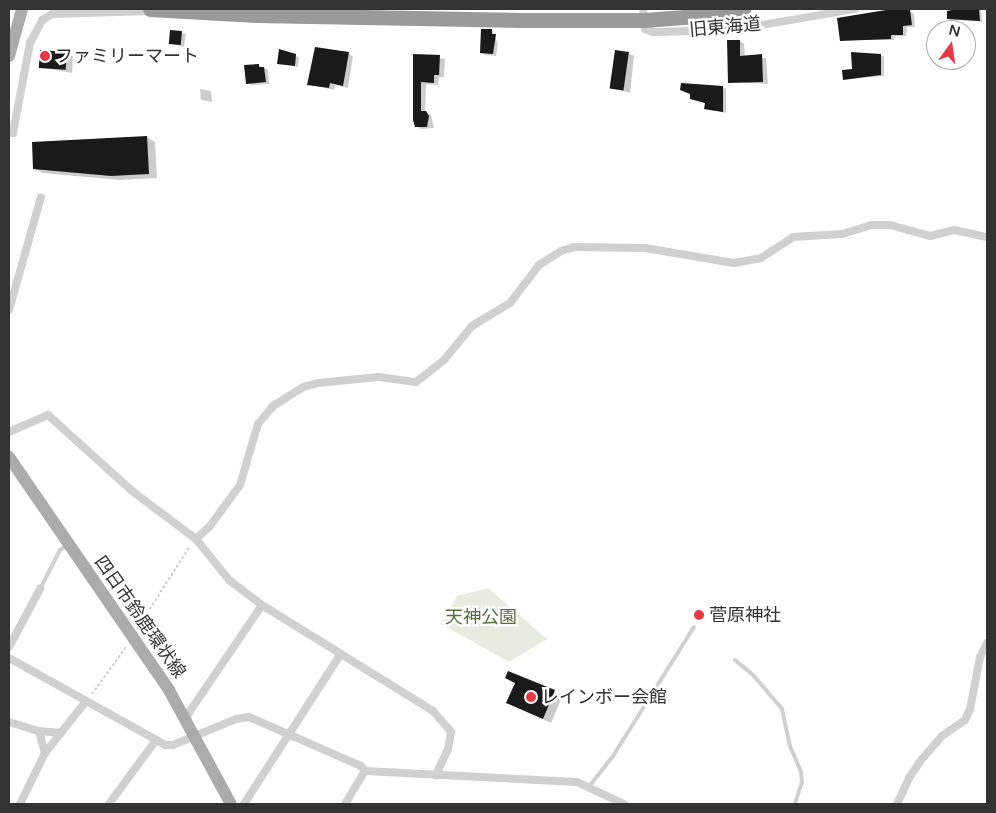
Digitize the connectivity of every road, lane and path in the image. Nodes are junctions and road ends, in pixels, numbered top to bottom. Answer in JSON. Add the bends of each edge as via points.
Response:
{"nodes":[{"id":1,"x":22,"y":9,"type":"edge"},
{"id":2,"x":743,"y":9,"type":"edge"},
{"id":3,"x":855,"y":9,"type":"edge"},
{"id":4,"x":155,"y":10,"type":"edge"},
{"id":5,"x":191,"y":11,"type":"edge"},
{"id":6,"x":257,"y":12,"type":"edge"},
{"id":7,"x":443,"y":13,"type":"edge"},
{"id":8,"x":521,"y":14,"type":"edge"},
{"id":9,"x":644,"y":14,"type":"edge"},
{"id":10,"x":9,"y":56,"type":"edge"},
{"id":11,"x":9,"y":132,"type":"edge"},
{"id":12,"x":41,"y":197,"type":"dead end"},
{"id":13,"x":987,"y":237,"type":"edge"},
{"id":14,"x":9,"y":310,"type":"edge"},
{"id":15,"x":9,"y":432,"type":"edge"},
{"id":16,"x":9,"y":457,"type":"edge"},
{"id":17,"x":196,"y":539,"type":"junction"},
{"id":18,"x":68,"y":545,"type":"junction"},
{"id":19,"x":40,"y":589,"type":"joint"},
{"id":20,"x":262,"y":605,"type":"junction"},
{"id":21,"x":694,"y":627,"type":"dead end"},
{"id":22,"x":132,"y":636,"type":"junction"},
{"id":23,"x":987,"y":643,"type":"edge"},
{"id":24,"x":9,"y":647,"type":"edge"},
{"id":25,"x":340,"y":654,"type":"junction"},
{"id":26,"x":9,"y":658,"type":"edge"},
{"id":27,"x":734,"y":660,"type":"dead end"},
{"id":28,"x":86,"y":702,"type":"junction"},
{"id":29,"x":186,"y":718,"type":"junction"},
{"id":30,"x":9,"y":722,"type":"edge"},
{"id":31,"x":40,"y":731,"type":"junction"},
{"id":32,"x":62,"y":733,"type":"junction"},
{"id":33,"x":290,"y":734,"type":"junction"},
{"id":34,"x":196,"y":735,"type":"junction"},
{"id":35,"x":156,"y":740,"type":"junction"},
{"id":36,"x":45,"y":753,"type":"junction"},
{"id":37,"x":365,"y":771,"type":"junction"},
{"id":38,"x":436,"y":776,"type":"junction"},
{"id":39,"x":588,"y":788,"type":"junction"},
{"id":40,"x":20,"y":804,"type":"edge"},
{"id":41,"x":109,"y":804,"type":"edge"},
{"id":42,"x":231,"y":804,"type":"edge"},
{"id":43,"x":244,"y":804,"type":"edge"},
{"id":44,"x":345,"y":804,"type":"edge"},
{"id":45,"x":624,"y":804,"type":"edge"},
{"id":46,"x":795,"y":804,"type":"edge"},
{"id":47,"x":897,"y":804,"type":"edge"}],
"edges":[{"from":1,"to":10,"type":"main road"},
{"from":2,"to":9,"type":"highway","via":[[710,15]]},
{"from":3,"to":9,"type":"street","name":"旧東海道","via":[[733,30],[653,32],[645,29]]},
{"from":4,"to":5,"type":"highway"},
{"from":4,"to":11,"type":"street","via":[[52,14],[42,20],[30,43],[13,133]]},
{"from":5,"to":6,"type":"highway"},
{"from":6,"to":7,"type":"highway"},
{"from":7,"to":8,"type":"highway"},
{"from":8,"to":9,"type":"highway"},
{"from":12,"to":14,"type":"street"},
{"from":13,"to":17,"type":"street","via":[[954,230],[930,236],[890,225],[871,225],[842,234],[793,236],[761,258],[734,263],[645,248],[574,247],[561,251],[539,265],[510,302],[472,326],[444,360],[416,382],[379,377],[318,383],[303,387],[273,406],[258,424],[240,485],[210,526]]},
{"from":15,"to":17,"type":"street","via":[[48,416],[132,491]]},
{"from":16,"to":18,"type":"main road","name":"四日市鈴鹿環状線"},
{"from":17,"to":20,"type":"street","via":[[229,580]]},
{"from":17,"to":22,"type":"path"},
{"from":18,"to":19,"type":"lane","via":[[60,550]]},
{"from":18,"to":22,"type":"main road","name":"四日市鈴鹿環状線"},
{"from":19,"to":24,"type":"street"},
{"from":20,"to":25,"type":"street"},
{"from":20,"to":29,"type":"street"},
{"from":21,"to":39,"type":"lane","via":[[613,756]]},
{"from":22,"to":28,"type":"path"},
{"from":22,"to":29,"type":"main road","name":"四日市鈴鹿環状線"},
{"from":23,"to":47,"type":"street","via":[[980,657],[965,720],[942,736],[922,759]]},
{"from":25,"to":33,"type":"street"},
{"from":25,"to":38,"type":"street","via":[[444,720],[451,732],[451,741]]},
{"from":26,"to":28,"type":"street"},
{"from":27,"to":46,"type":"lane","via":[[754,676],[782,708],[801,777]]},
{"from":28,"to":32,"type":"street"},
{"from":28,"to":35,"type":"street"},
{"from":29,"to":34,"type":"main road","name":"四日市鈴鹿環状線"},
{"from":30,"to":31,"type":"street"},
{"from":31,"to":32,"type":"street"},
{"from":31,"to":36,"type":"street"},
{"from":32,"to":36,"type":"street"},
{"from":33,"to":34,"type":"street","via":[[244,717]]},
{"from":33,"to":37,"type":"street","via":[[361,766]]},
{"from":33,"to":43,"type":"street"},
{"from":34,"to":35,"type":"street","via":[[173,745]]},
{"from":34,"to":42,"type":"main road","name":"四日市鈴鹿環状線"},
{"from":35,"to":41,"type":"street"},
{"from":36,"to":40,"type":"street"},
{"from":37,"to":38,"type":"street"},
{"from":37,"to":44,"type":"street"},
{"from":38,"to":39,"type":"street","via":[[577,782]]},
{"from":39,"to":45,"type":"street"}]}
